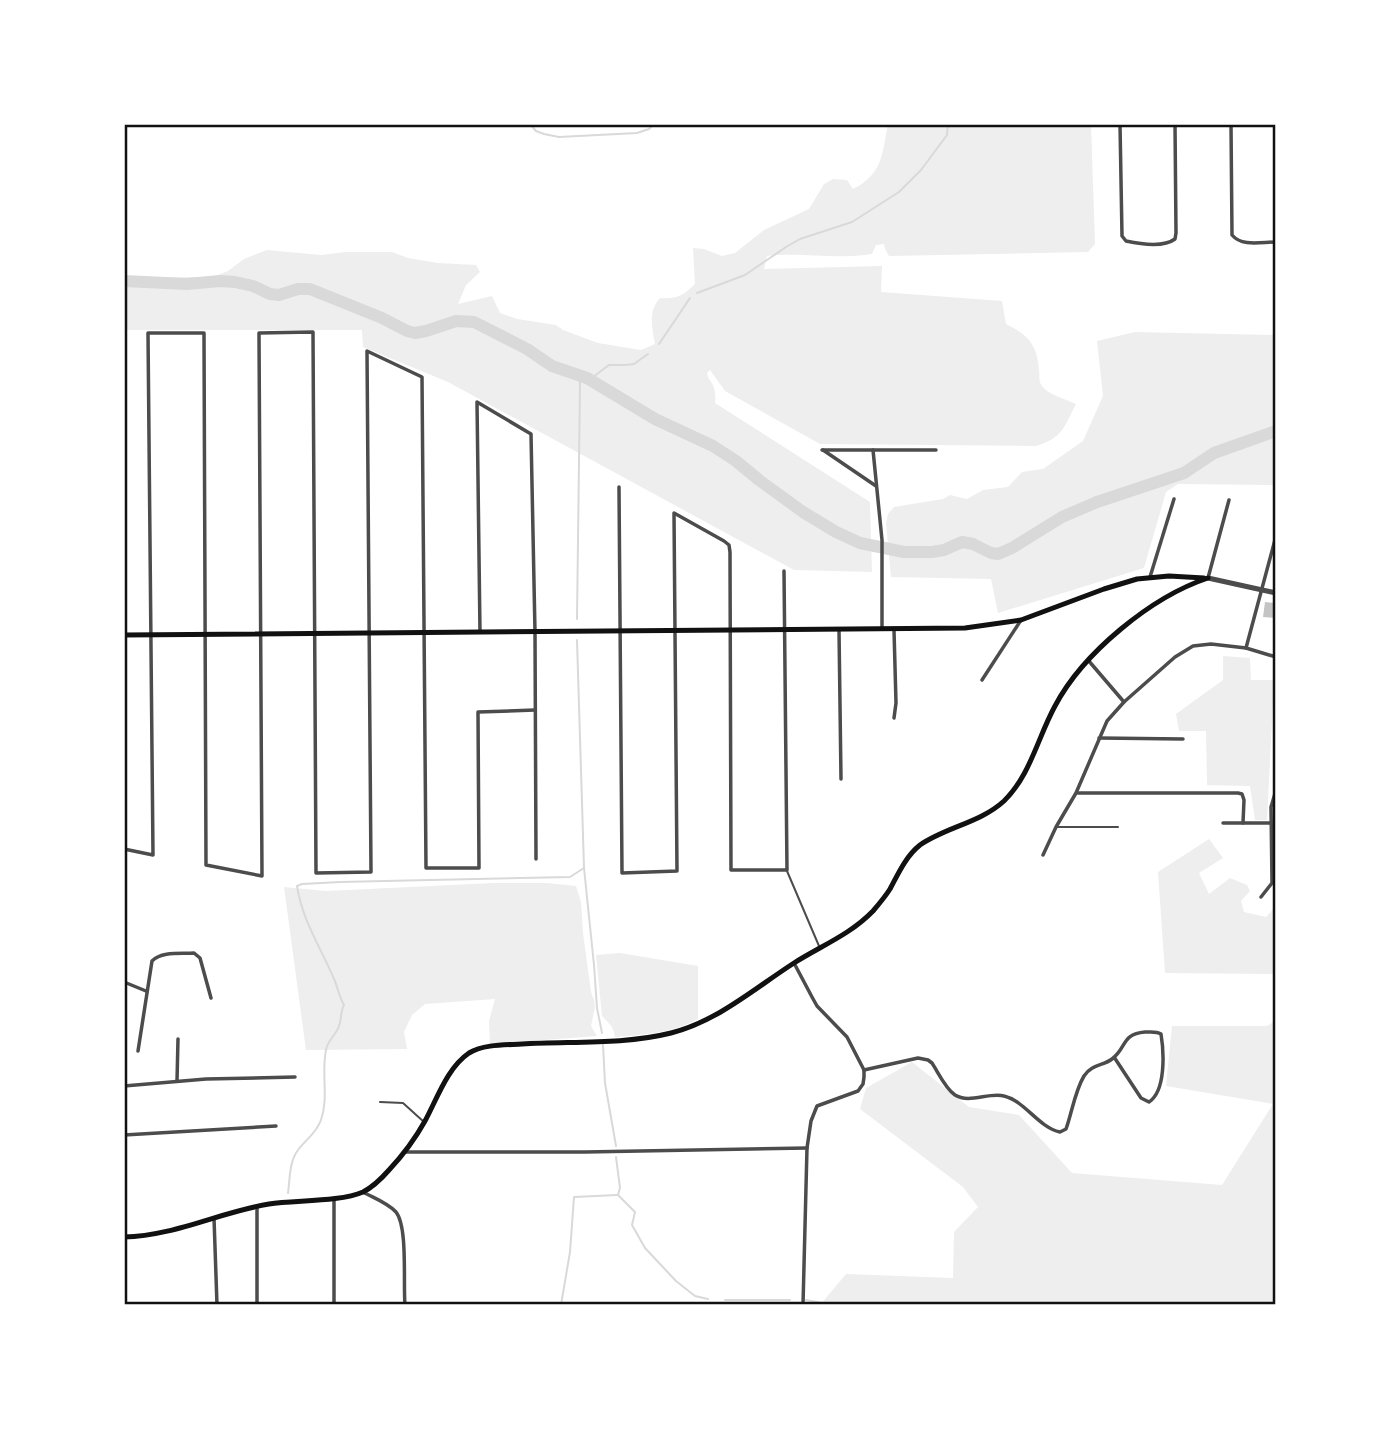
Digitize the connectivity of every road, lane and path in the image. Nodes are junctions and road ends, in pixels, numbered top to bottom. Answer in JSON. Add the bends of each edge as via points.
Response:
{"nodes":[{"id":1,"x":1120,"y":124,"type":"edge"},
{"id":2,"x":1175,"y":124,"type":"edge"},
{"id":3,"x":1231,"y":124,"type":"edge"},
{"id":4,"x":1276,"y":242,"type":"edge"},
{"id":5,"x":873,"y":450,"type":"junction"},
{"id":6,"x":936,"y":450,"type":"dead end"},
{"id":7,"x":876,"y":486,"type":"junction"},
{"id":8,"x":620,"y":487,"type":"dead end"},
{"id":9,"x":1174,"y":499,"type":"dead end"},
{"id":10,"x":1229,"y":500,"type":"dead end"},
{"id":11,"x":1276,"y":536,"type":"edge"},
{"id":12,"x":784,"y":571,"type":"dead end"},
{"id":13,"x":1150,"y":577,"type":"junction"},
{"id":14,"x":1208,"y":578,"type":"junction"},
{"id":15,"x":1261,"y":590,"type":"junction"},
{"id":16,"x":1276,"y":593,"type":"edge"},
{"id":17,"x":1021,"y":620,"type":"junction"},
{"id":18,"x":730,"y":630,"type":"junction"},
{"id":19,"x":785,"y":630,"type":"junction"},
{"id":20,"x":839,"y":630,"type":"junction"},
{"id":21,"x":882,"y":630,"type":"junction"},
{"id":22,"x":894,"y":630,"type":"junction"},
{"id":23,"x":621,"y":631,"type":"junction"},
{"id":24,"x":675,"y":631,"type":"junction"},
{"id":25,"x":369,"y":632,"type":"junction"},
{"id":26,"x":480,"y":632,"type":"junction"},
{"id":27,"x":535,"y":632,"type":"junction"},
{"id":28,"x":424,"y":633,"type":"junction"},
{"id":29,"x":205,"y":634,"type":"junction"},
{"id":30,"x":261,"y":634,"type":"junction"},
{"id":31,"x":315,"y":634,"type":"junction"},
{"id":32,"x":124,"y":635,"type":"edge"},
{"id":33,"x":152,"y":635,"type":"junction"},
{"id":34,"x":1246,"y":648,"type":"junction"},
{"id":35,"x":1276,"y":657,"type":"edge"},
{"id":36,"x":1088,"y":660,"type":"junction"},
{"id":37,"x":982,"y":680,"type":"dead end"},
{"id":38,"x":1124,"y":702,"type":"junction"},
{"id":39,"x":535,"y":710,"type":"junction"},
{"id":40,"x":894,"y":718,"type":"dead end"},
{"id":41,"x":1099,"y":738,"type":"junction"},
{"id":42,"x":1183,"y":739,"type":"dead end"},
{"id":43,"x":841,"y":779,"type":"dead end"},
{"id":44,"x":1275,"y":792,"type":"edge"},
{"id":45,"x":1076,"y":793,"type":"junction"},
{"id":46,"x":1223,"y":823,"type":"dead end"},
{"id":47,"x":1243,"y":823,"type":"junction"},
{"id":48,"x":1270,"y":823,"type":"junction"},
{"id":49,"x":1056,"y":827,"type":"junction"},
{"id":50,"x":1118,"y":827,"type":"dead end"},
{"id":51,"x":124,"y":849,"type":"edge"},
{"id":52,"x":1043,"y":855,"type":"dead end"},
{"id":53,"x":536,"y":859,"type":"dead end"},
{"id":54,"x":787,"y":870,"type":"junction"},
{"id":55,"x":1261,"y":897,"type":"dead end"},
{"id":56,"x":819,"y":948,"type":"junction"},
{"id":57,"x":794,"y":963,"type":"junction"},
{"id":58,"x":124,"y":982,"type":"edge"},
{"id":59,"x":146,"y":991,"type":"junction"},
{"id":60,"x":211,"y":998,"type":"dead end"},
{"id":61,"x":178,"y":1039,"type":"dead end"},
{"id":62,"x":138,"y":1051,"type":"dead end"},
{"id":63,"x":1114,"y":1057,"type":"junction"},
{"id":64,"x":864,"y":1070,"type":"junction"},
{"id":65,"x":295,"y":1077,"type":"dead end"},
{"id":66,"x":177,"y":1080,"type":"junction"},
{"id":67,"x":124,"y":1086,"type":"edge"},
{"id":68,"x":380,"y":1102,"type":"dead end"},
{"id":69,"x":424,"y":1122,"type":"junction"},
{"id":70,"x":276,"y":1126,"type":"dead end"},
{"id":71,"x":124,"y":1135,"type":"edge"},
{"id":72,"x":807,"y":1148,"type":"junction"},
{"id":73,"x":405,"y":1152,"type":"junction"},
{"id":74,"x":363,"y":1192,"type":"junction"},
{"id":75,"x":334,"y":1197,"type":"junction"},
{"id":76,"x":257,"y":1207,"type":"junction"},
{"id":77,"x":214,"y":1218,"type":"junction"},
{"id":78,"x":124,"y":1237,"type":"edge"},
{"id":79,"x":217,"y":1305,"type":"edge"},
{"id":80,"x":257,"y":1305,"type":"edge"},
{"id":81,"x":334,"y":1305,"type":"edge"},
{"id":82,"x":405,"y":1305,"type":"edge"},
{"id":83,"x":803,"y":1305,"type":"edge"}],
"edges":[{"from":1,"to":2,"type":"street","via":[[1122,236],[1140,244],[1167,244],[1175,239]]},
{"from":3,"to":4,"type":"street","via":[[1232,235],[1242,242]]},
{"from":5,"to":6,"type":"street"},
{"from":5,"to":7,"type":"street"},
{"from":5,"to":7,"type":"street","via":[[822,450]]},
{"from":7,"to":21,"type":"street","via":[[883,563]]},
{"from":8,"to":23,"type":"street"},
{"from":9,"to":13,"type":"street"},
{"from":10,"to":14,"type":"street"},
{"from":11,"to":15,"type":"street"},
{"from":12,"to":19,"type":"street"},
{"from":13,"to":14,"type":"main road"},
{"from":13,"to":17,"type":"main road"},
{"from":14,"to":15,"type":"street"},
{"from":14,"to":36,"type":"main road","via":[[1155,604]]},
{"from":15,"to":16,"type":"street"},
{"from":15,"to":34,"type":"street"},
{"from":17,"to":22,"type":"main road","via":[[965,628]]},
{"from":17,"to":37,"type":"street"},
{"from":18,"to":19,"type":"main road"},
{"from":18,"to":24,"type":"main road"},
{"from":18,"to":24,"type":"street","via":[[729,545],[674,513]]},
{"from":18,"to":54,"type":"street","via":[[731,870]]},
{"from":19,"to":20,"type":"main road"},
{"from":19,"to":54,"type":"street"},
{"from":20,"to":21,"type":"main road"},
{"from":20,"to":43,"type":"street"},
{"from":21,"to":22,"type":"main road"},
{"from":22,"to":40,"type":"street"},
{"from":23,"to":24,"type":"main road"},
{"from":23,"to":24,"type":"street","via":[[622,873],[677,871]]},
{"from":23,"to":27,"type":"main road"},
{"from":25,"to":28,"type":"main road"},
{"from":25,"to":28,"type":"street","via":[[367,351],[422,377]]},
{"from":25,"to":31,"type":"main road"},
{"from":25,"to":31,"type":"street","via":[[371,872],[316,873]]},
{"from":26,"to":27,"type":"main road"},
{"from":26,"to":27,"type":"street","via":[[477,402],[531,434]]},
{"from":26,"to":28,"type":"main road"},
{"from":27,"to":39,"type":"street"},
{"from":28,"to":39,"type":"street","via":[[425,869],[480,868],[478,712]]},
{"from":29,"to":30,"type":"main road"},
{"from":29,"to":30,"type":"street","via":[[206,865],[262,876]]},
{"from":29,"to":33,"type":"main road"},
{"from":29,"to":33,"type":"street","via":[[204,333],[148,333]]},
{"from":30,"to":31,"type":"main road"},
{"from":30,"to":31,"type":"street","via":[[259,333],[313,332]]},
{"from":32,"to":33,"type":"main road"},
{"from":33,"to":51,"type":"street","via":[[153,855]]},
{"from":34,"to":35,"type":"street"},
{"from":34,"to":38,"type":"street","via":[[1194,646]]},
{"from":36,"to":38,"type":"street"},
{"from":36,"to":56,"type":"main road","via":[[1054,707],[1014,791],[988,813],[919,846],[871,913]]},
{"from":38,"to":41,"type":"street"},
{"from":39,"to":53,"type":"street"},
{"from":41,"to":42,"type":"street"},
{"from":41,"to":45,"type":"street"},
{"from":44,"to":48,"type":"street"},
{"from":45,"to":47,"type":"street","via":[[1238,793],[1244,800]]},
{"from":45,"to":49,"type":"street"},
{"from":46,"to":47,"type":"street"},
{"from":47,"to":48,"type":"street"},
{"from":48,"to":55,"type":"street","via":[[1272,883]]},
{"from":49,"to":50,"type":"lane"},
{"from":49,"to":52,"type":"street"},
{"from":54,"to":56,"type":"lane"},
{"from":56,"to":57,"type":"main road"},
{"from":57,"to":64,"type":"street","via":[[817,1006],[847,1037]]},
{"from":57,"to":69,"type":"main road","via":[[724,1010],[685,1029],[650,1037],[477,1050],[455,1067]]},
{"from":58,"to":59,"type":"street"},
{"from":59,"to":60,"type":"street","via":[[155,957],[194,953],[200,958]]},
{"from":59,"to":62,"type":"street"},
{"from":61,"to":66,"type":"street"},
{"from":63,"to":63,"type":"street","via":[[1141,1098],[1153,1100],[1163,1063],[1160,1033],[1133,1034]]},
{"from":63,"to":64,"type":"street","via":[[1088,1071],[1066,1129],[1059,1132],[1003,1095],[955,1095],[928,1060],[918,1058]]},
{"from":64,"to":72,"type":"street","via":[[858,1091],[817,1106]]},
{"from":65,"to":66,"type":"street"},
{"from":66,"to":67,"type":"street"},
{"from":68,"to":69,"type":"lane","via":[[403,1103]]},
{"from":69,"to":73,"type":"main road"},
{"from":70,"to":71,"type":"street"},
{"from":72,"to":73,"type":"street"},
{"from":72,"to":83,"type":"street"},
{"from":73,"to":74,"type":"main road"},
{"from":74,"to":75,"type":"main road"},
{"from":74,"to":82,"type":"street","via":[[390,1206],[400,1217]]},
{"from":75,"to":76,"type":"main road"},
{"from":75,"to":81,"type":"street"},
{"from":76,"to":77,"type":"main road"},
{"from":76,"to":80,"type":"street"},
{"from":77,"to":78,"type":"main road"},
{"from":77,"to":79,"type":"street"}]}
